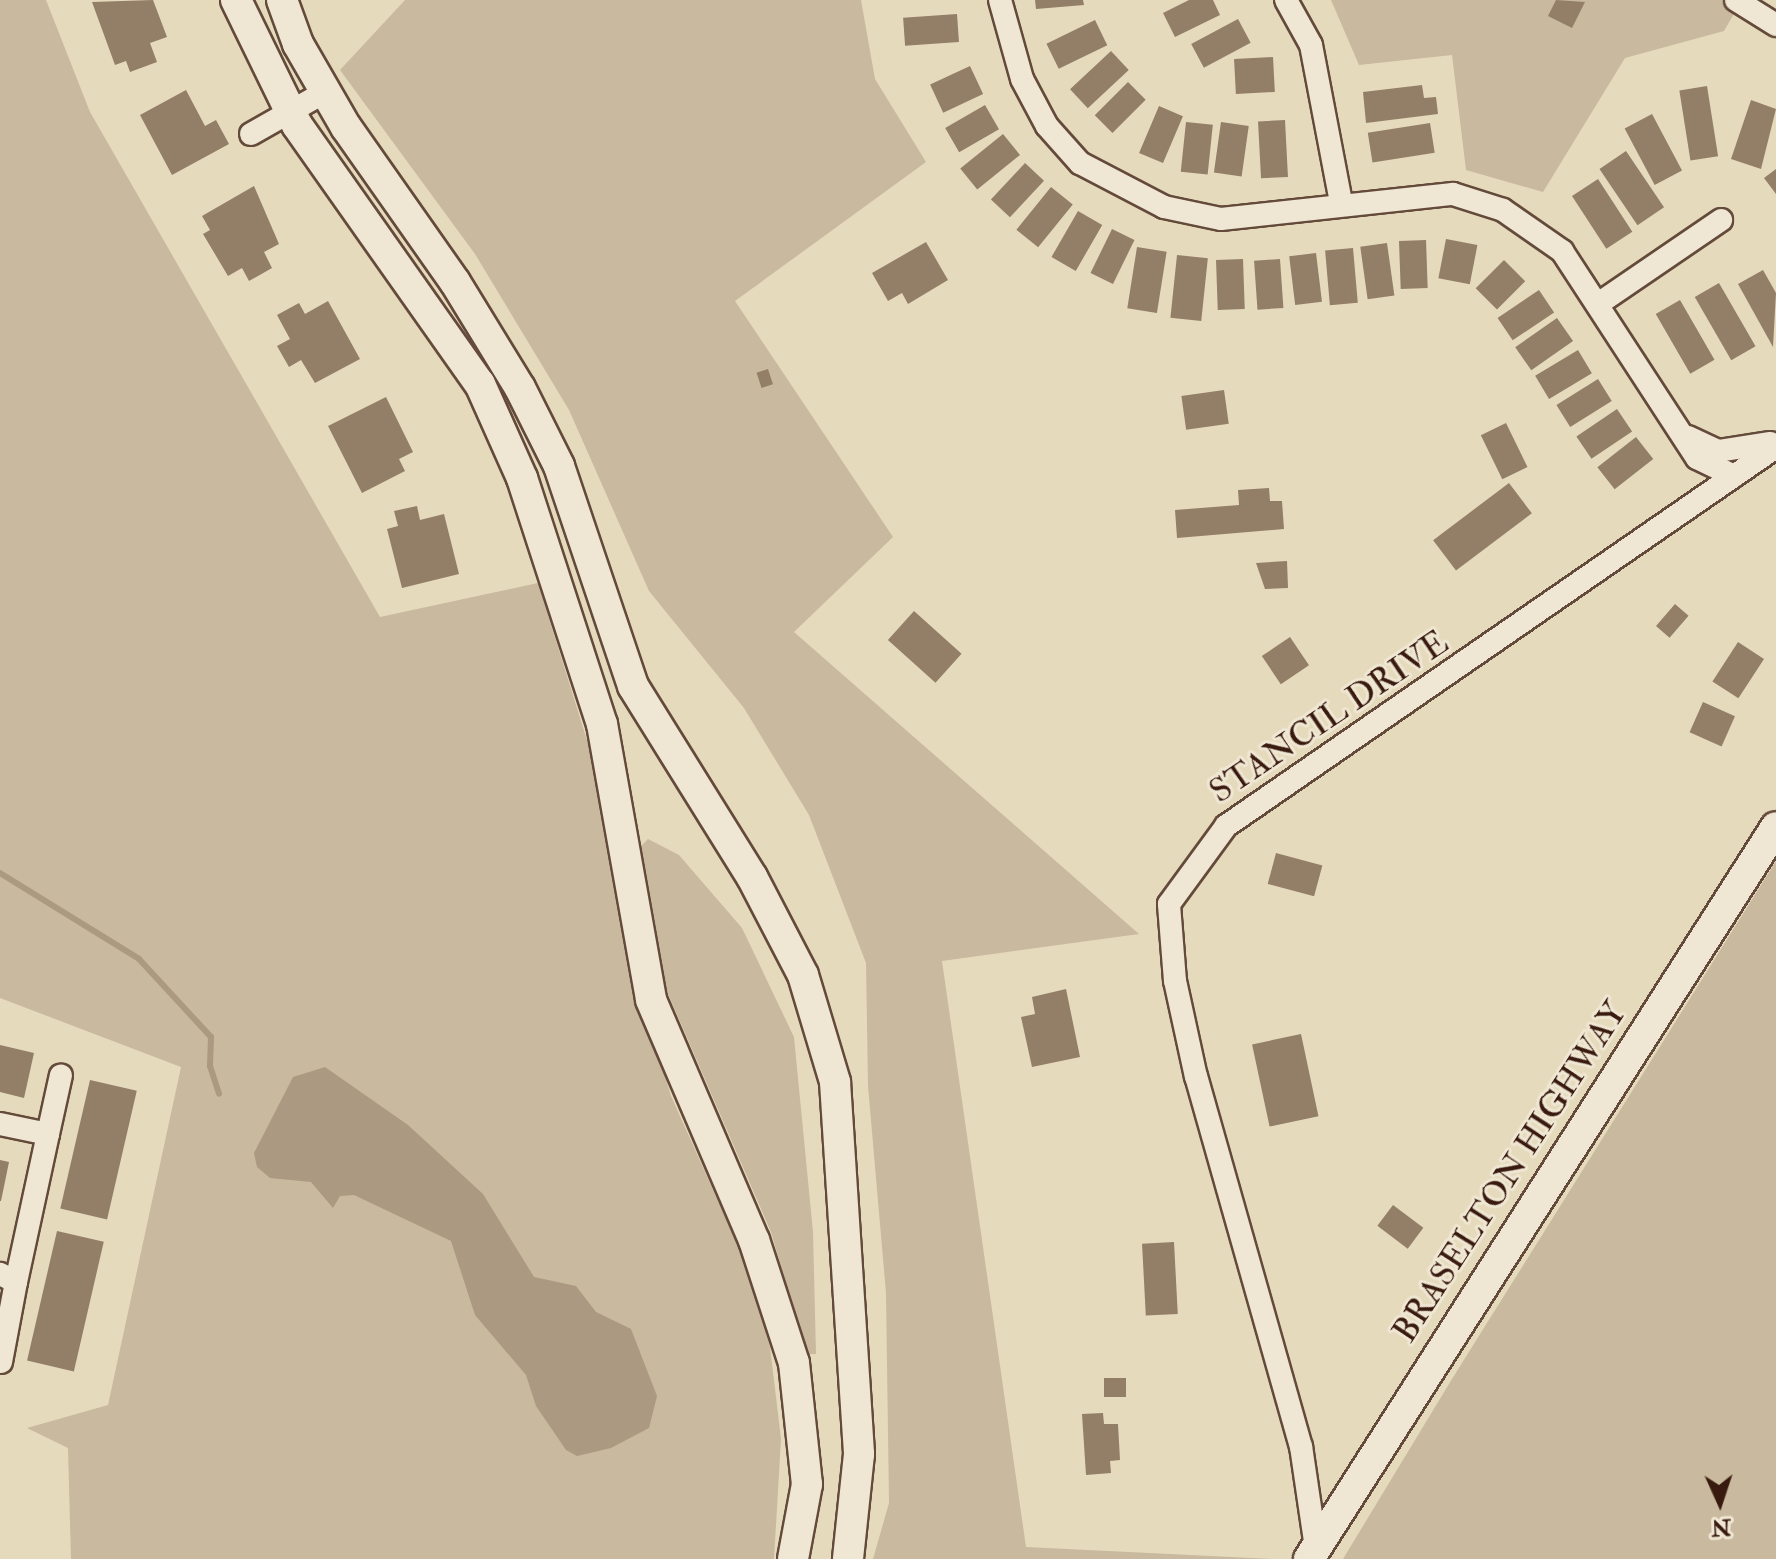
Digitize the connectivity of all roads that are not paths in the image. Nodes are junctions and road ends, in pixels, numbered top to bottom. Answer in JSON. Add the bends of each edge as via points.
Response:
{"nodes":[{"id":1,"x":236,"y":0,"type":"edge"},
{"id":2,"x":282,"y":0,"type":"edge"},
{"id":3,"x":1000,"y":0,"type":"edge"},
{"id":4,"x":1286,"y":0,"type":"edge"},
{"id":5,"x":1736,"y":0,"type":"edge"},
{"id":6,"x":1776,"y":25,"type":"edge"},
{"id":7,"x":325,"y":92,"type":"junction"},
{"id":8,"x":290,"y":112,"type":"junction"},
{"id":9,"x":251,"y":134,"type":"dead end"},
{"id":10,"x":1341,"y":203,"type":"junction"},
{"id":11,"x":1721,"y":220,"type":"dead end"},
{"id":12,"x":1598,"y":304,"type":"junction"},
{"id":13,"x":1688,"y":437,"type":"junction"},
{"id":14,"x":1776,"y":444,"type":"edge"},
{"id":15,"x":1734,"y":476,"type":"junction"},
{"id":16,"x":1776,"y":827,"type":"edge"},
{"id":17,"x":61,"y":1075,"type":"dead end"},
{"id":18,"x":0,"y":1124,"type":"edge"},
{"id":19,"x":48,"y":1134,"type":"junction"},
{"id":20,"x":8,"y":1278,"type":"edge"},
{"id":21,"x":1,"y":1362,"type":"edge"},
{"id":22,"x":1312,"y":1553,"type":"edge"},
{"id":23,"x":793,"y":1559,"type":"edge"},
{"id":24,"x":848,"y":1559,"type":"edge"}],
"edges":[{"from":1,"to":8,"type":"street"},
{"from":2,"to":7,"type":"street"},
{"from":3,"to":10,"type":"street","via":[[1028,91],[1047,126],[1093,171],[1164,207],[1221,219]]},
{"from":4,"to":10,"type":"street","via":[[1315,59]]},
{"from":5,"to":6,"type":"street"},
{"from":7,"to":8,"type":"street"},
{"from":7,"to":24,"type":"street","via":[[520,388],[559,466],[633,686],[752,877],[803,975],[835,1082],[859,1454]]},
{"from":8,"to":9,"type":"street"},
{"from":8,"to":23,"type":"street","via":[[480,384],[522,478],[602,724],[651,1000],[754,1240],[794,1363],[807,1484]]},
{"from":10,"to":12,"type":"street","via":[[1453,194],[1503,210],[1562,251]]},
{"from":11,"to":12,"type":"street"},
{"from":12,"to":13,"type":"street"},
{"from":13,"to":14,"type":"street","via":[[1740,452]]},
{"from":13,"to":15,"type":"street","via":[[1709,468]]},
{"from":14,"to":15,"type":"street","name":"STANCIL DRIVE"},
{"from":15,"to":22,"type":"street","name":"STANCIL DRIVE","via":[[1226,826],[1169,904],[1175,981],[1193,1063],[1301,1447]]},
{"from":16,"to":22,"type":"street","name":"BRASELTON HIGHWAY"},
{"from":17,"to":19,"type":"street"},
{"from":18,"to":19,"type":"street"},
{"from":19,"to":20,"type":"street"},
{"from":20,"to":21,"type":"street"}]}
